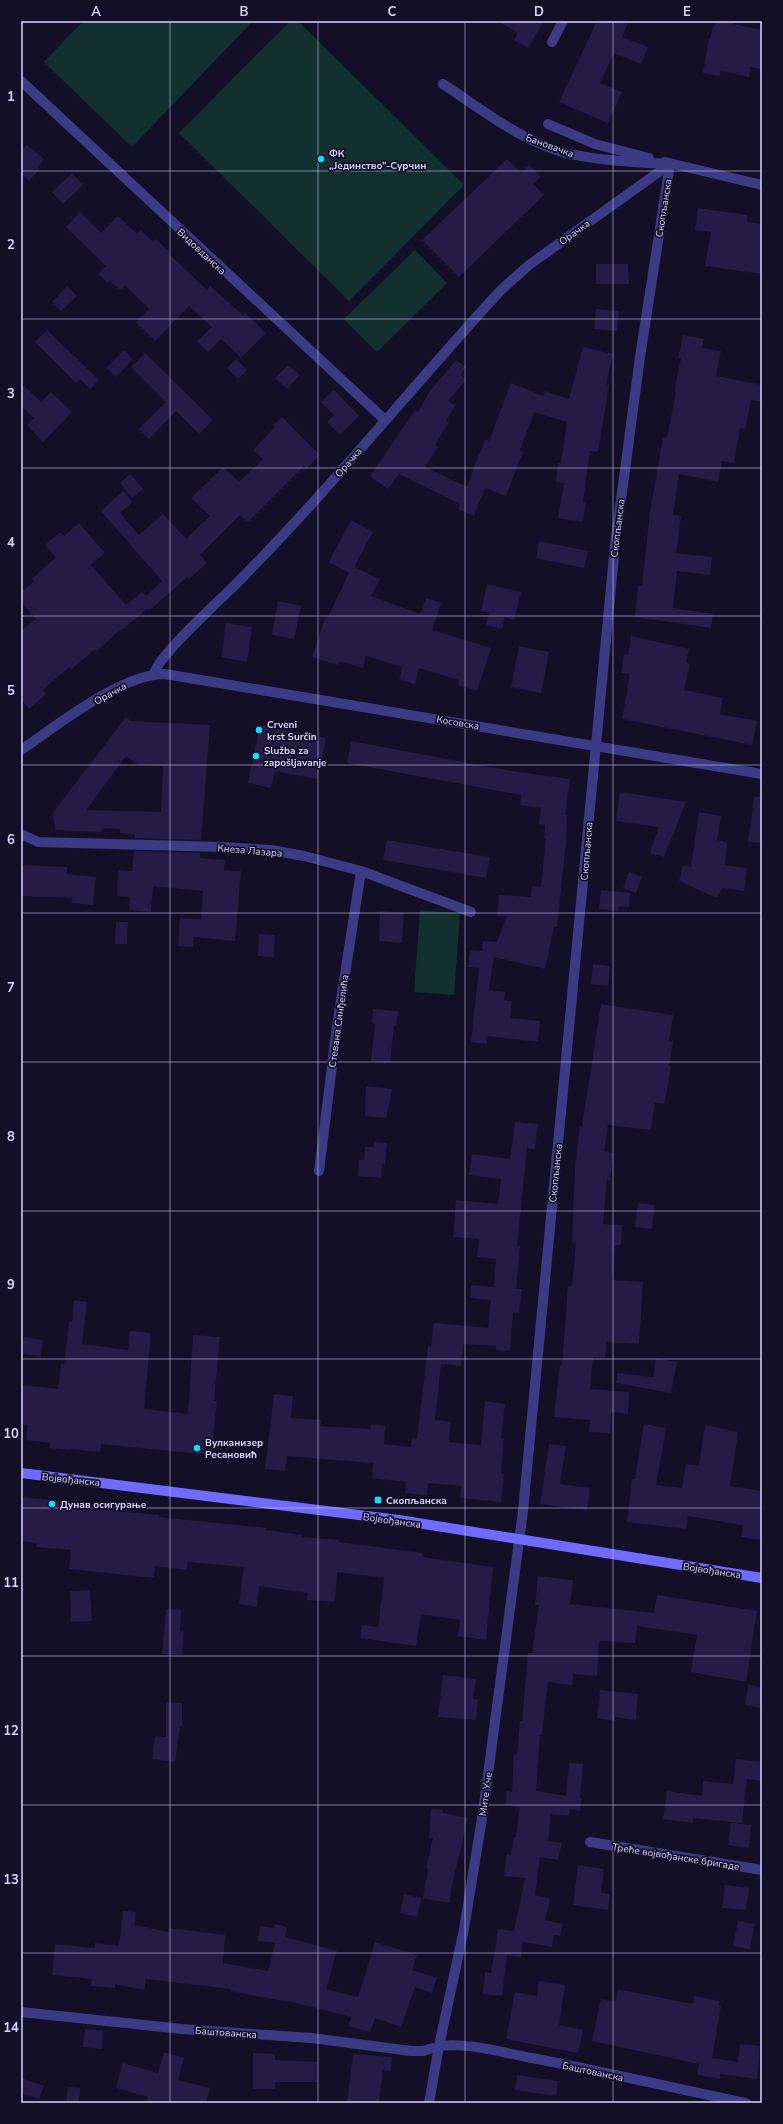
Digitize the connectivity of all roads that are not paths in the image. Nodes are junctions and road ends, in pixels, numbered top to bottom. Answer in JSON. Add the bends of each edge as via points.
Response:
{"nodes":[{"id":1,"x":562,"y":21,"type":"edge"},
{"id":2,"x":552,"y":42,"type":"dead end"},
{"id":3,"x":21,"y":81,"type":"edge"},
{"id":4,"x":443,"y":84,"type":"dead end"},
{"id":5,"x":548,"y":124,"type":"dead end"},
{"id":6,"x":670,"y":164,"type":"junction"},
{"id":7,"x":762,"y":185,"type":"edge"},
{"id":8,"x":385,"y":420,"type":"junction"},
{"id":9,"x":154,"y":674,"type":"junction"},
{"id":10,"x":596,"y":745,"type":"junction"},
{"id":11,"x":21,"y":750,"type":"edge"},
{"id":12,"x":762,"y":774,"type":"edge"},
{"id":13,"x":21,"y":834,"type":"edge"},
{"id":14,"x":361,"y":872,"type":"junction"},
{"id":15,"x":471,"y":912,"type":"dead end"},
{"id":16,"x":318,"y":1172,"type":"dead end"},
{"id":17,"x":21,"y":1473,"type":"edge"},
{"id":18,"x":519,"y":1540,"type":"junction"},
{"id":19,"x":762,"y":1578,"type":"edge"},
{"id":20,"x":590,"y":1842,"type":"dead end"},
{"id":21,"x":762,"y":1870,"type":"edge"},
{"id":22,"x":21,"y":2012,"type":"edge"},
{"id":23,"x":435,"y":2048,"type":"junction"},
{"id":24,"x":429,"y":2103,"type":"edge"},
{"id":25,"x":746,"y":2103,"type":"edge"}],
"edges":[{"from":1,"to":2,"type":"street"},
{"from":3,"to":8,"type":"street","name":"Видовданска"},
{"from":4,"to":6,"type":"street","name":"Бановачка","via":[[518,133],[570,154]]},
{"from":5,"to":6,"type":"street","name":"Бановачка","via":[[595,144]]},
{"from":6,"to":7,"type":"street","name":"Бановачка"},
{"from":6,"to":8,"type":"street","name":"Орачка","via":[[529,265],[506,286]]},
{"from":6,"to":10,"type":"street","name":"Скопљанска","via":[[640,357],[616,537]]},
{"from":8,"to":9,"type":"street","name":"Орачка","via":[[284,536],[158,665]]},
{"from":9,"to":10,"type":"street","name":"Косовска","via":[[174,674]]},
{"from":9,"to":11,"type":"street","name":"Орачка","via":[[133,680],[90,704]]},
{"from":10,"to":12,"type":"street","name":"Косовска"},
{"from":10,"to":18,"type":"street","name":"Скопљанска"},
{"from":13,"to":14,"type":"street","name":"Кнеза Лазара","via":[[38,842],[156,844],[271,850],[310,857]]},
{"from":14,"to":15,"type":"street","name":"Кнеза Лазара"},
{"from":14,"to":16,"type":"street","name":"Стевана Синђелића"},
{"from":17,"to":18,"type":"main road","name":"Војвођанска","via":[[399,1520]]},
{"from":18,"to":19,"type":"main road","name":"Војвођанска"},
{"from":18,"to":23,"type":"street","name":"Мите Уче","via":[[483,1812],[464,1929]]},
{"from":20,"to":21,"type":"street","name":"Треће војвођанске бригаде"},
{"from":22,"to":23,"type":"street","name":"Баштованска","via":[[182,2029],[311,2038],[411,2051]]},
{"from":23,"to":24,"type":"street","name":"Мите Уче"},
{"from":23,"to":25,"type":"street","name":"Баштованска","via":[[456,2046],[494,2051]]}]}
